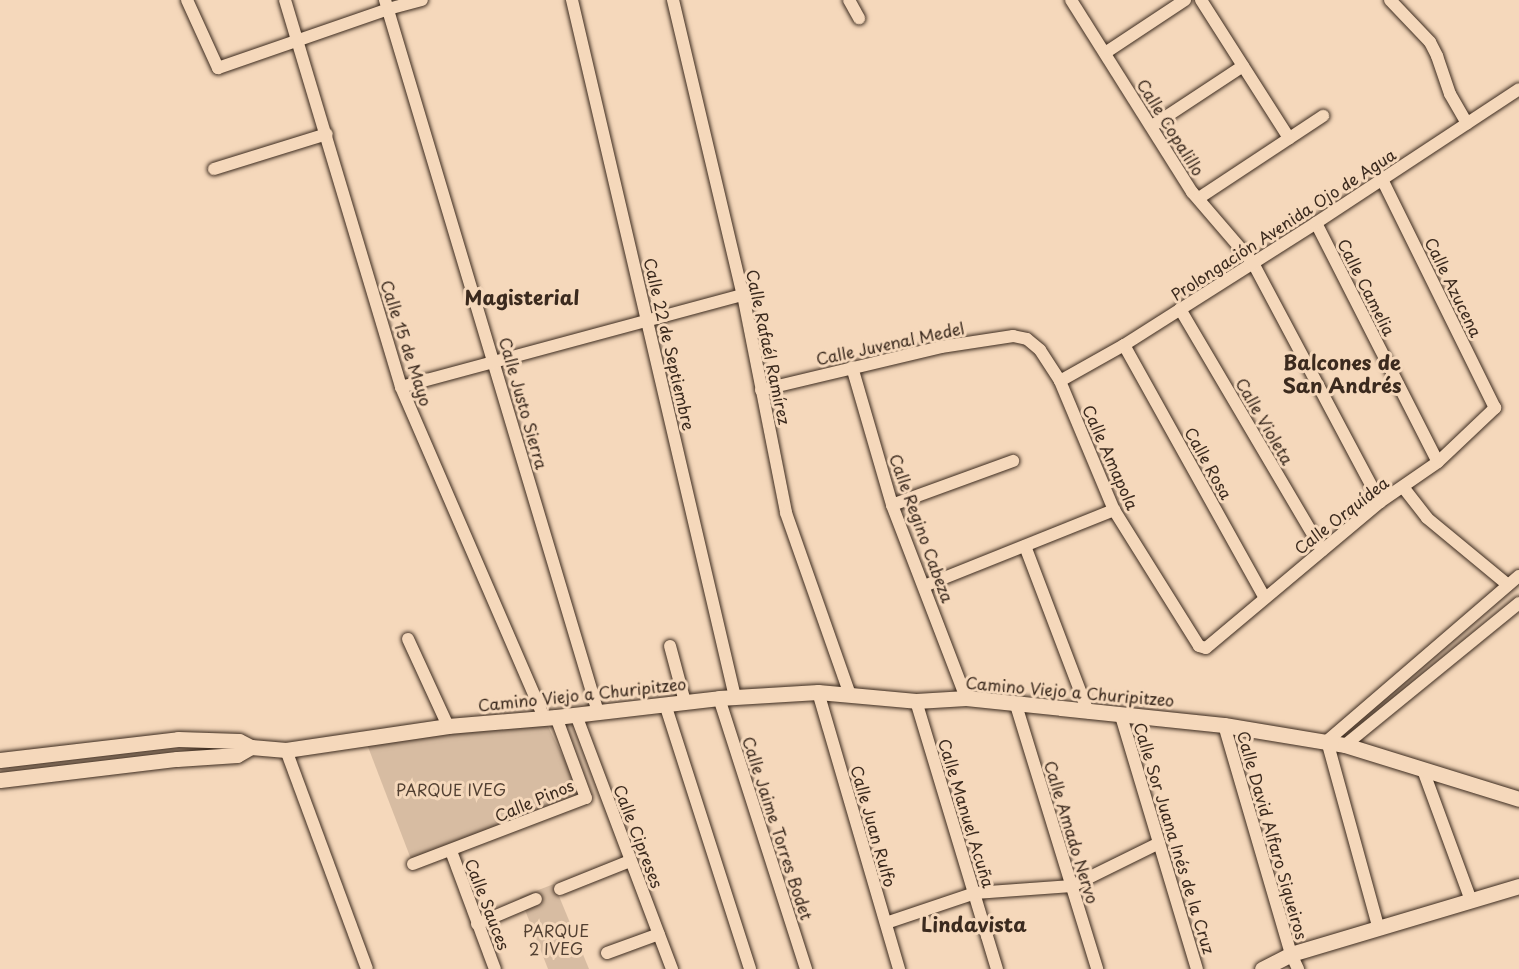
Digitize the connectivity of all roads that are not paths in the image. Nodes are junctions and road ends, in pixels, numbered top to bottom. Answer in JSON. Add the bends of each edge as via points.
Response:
{"nodes":[{"id":1,"x":187,"y":0,"type":"edge"},
{"id":2,"x":285,"y":0,"type":"edge"},
{"id":3,"x":422,"y":0,"type":"edge"},
{"id":4,"x":572,"y":0,"type":"edge"},
{"id":5,"x":673,"y":0,"type":"edge"},
{"id":6,"x":849,"y":0,"type":"edge"},
{"id":7,"x":1071,"y":0,"type":"edge"},
{"id":8,"x":1185,"y":0,"type":"edge"},
{"id":9,"x":1201,"y":0,"type":"edge"},
{"id":10,"x":1390,"y":0,"type":"edge"},
{"id":11,"x":387,"y":4,"type":"edge"},
{"id":12,"x":858,"y":18,"type":"dead end"},
{"id":13,"x":297,"y":39,"type":"junction"},
{"id":14,"x":1105,"y":53,"type":"junction"},
{"id":15,"x":1243,"y":66,"type":"junction"},
{"id":16,"x":1519,"y":89,"type":"edge"},
{"id":17,"x":1323,"y":116,"type":"dead end"},
{"id":18,"x":1467,"y":124,"type":"junction"},
{"id":19,"x":1152,"y":126,"type":"junction"},
{"id":20,"x":327,"y":134,"type":"junction"},
{"id":21,"x":1289,"y":138,"type":"junction"},
{"id":22,"x":214,"y":169,"type":"dead end"},
{"id":23,"x":1383,"y":181,"type":"junction"},
{"id":24,"x":1199,"y":198,"type":"junction"},
{"id":25,"x":1316,"y":223,"type":"junction"},
{"id":26,"x":1253,"y":263,"type":"junction"},
{"id":27,"x":743,"y":295,"type":"junction"},
{"id":28,"x":1180,"y":309,"type":"junction"},
{"id":29,"x":647,"y":319,"type":"junction"},
{"id":30,"x":1027,"y":339,"type":"joint"},
{"id":31,"x":1124,"y":345,"type":"junction"},
{"id":32,"x":495,"y":362,"type":"junction"},
{"id":33,"x":852,"y":368,"type":"junction"},
{"id":34,"x":1060,"y":381,"type":"junction"},
{"id":35,"x":401,"y":387,"type":"junction"},
{"id":36,"x":761,"y":390,"type":"junction"},
{"id":37,"x":1495,"y":408,"type":"joint"},
{"id":38,"x":1013,"y":461,"type":"dead end"},
{"id":39,"x":1438,"y":462,"type":"junction"},
{"id":40,"x":1403,"y":487,"type":"junction"},
{"id":41,"x":1380,"y":502,"type":"junction"},
{"id":42,"x":892,"y":506,"type":"junction"},
{"id":43,"x":1114,"y":510,"type":"junction"},
{"id":44,"x":1025,"y":546,"type":"junction"},
{"id":45,"x":1322,"y":550,"type":"junction"},
{"id":46,"x":1519,"y":576,"type":"edge"},
{"id":47,"x":924,"y":586,"type":"junction"},
{"id":48,"x":1504,"y":588,"type":"junction"},
{"id":49,"x":1264,"y":597,"type":"junction"},
{"id":50,"x":1516,"y":605,"type":"edge"},
{"id":51,"x":408,"y":639,"type":"dead end"},
{"id":52,"x":670,"y":646,"type":"dead end"},
{"id":53,"x":1206,"y":648,"type":"joint"},
{"id":54,"x":1403,"y":674,"type":"junction"},
{"id":55,"x":1415,"y":688,"type":"junction"},
{"id":56,"x":818,"y":692,"type":"junction"},
{"id":57,"x":850,"y":695,"type":"junction"},
{"id":58,"x":735,"y":697,"type":"junction"},
{"id":59,"x":719,"y":698,"type":"junction"},
{"id":60,"x":966,"y":698,"type":"junction"},
{"id":61,"x":916,"y":701,"type":"junction"},
{"id":62,"x":685,"y":702,"type":"junction"},
{"id":63,"x":665,"y":704,"type":"junction"},
{"id":64,"x":1016,"y":705,"type":"junction"},
{"id":65,"x":598,"y":712,"type":"junction"},
{"id":66,"x":1088,"y":712,"type":"junction"},
{"id":67,"x":576,"y":715,"type":"junction"},
{"id":68,"x":1121,"y":716,"type":"junction"},
{"id":69,"x":550,"y":718,"type":"junction"},
{"id":70,"x":1224,"y":725,"type":"junction"},
{"id":71,"x":448,"y":726,"type":"junction"},
{"id":72,"x":1327,"y":741,"type":"junction"},
{"id":73,"x":1345,"y":745,"type":"junction"},
{"id":74,"x":251,"y":747,"type":"junction"},
{"id":75,"x":286,"y":750,"type":"junction"},
{"id":76,"x":0,"y":760,"type":"edge"},
{"id":77,"x":1423,"y":770,"type":"junction"},
{"id":78,"x":0,"y":780,"type":"edge"},
{"id":79,"x":1519,"y":799,"type":"edge"},
{"id":80,"x":1159,"y":843,"type":"junction"},
{"id":81,"x":451,"y":851,"type":"junction"},
{"id":82,"x":630,"y":861,"type":"junction"},
{"id":83,"x":413,"y":864,"type":"dead end"},
{"id":84,"x":1519,"y":885,"type":"edge"},
{"id":85,"x":1072,"y":886,"type":"junction"},
{"id":86,"x":560,"y":889,"type":"dead end"},
{"id":87,"x":975,"y":893,"type":"junction"},
{"id":88,"x":1470,"y":898,"type":"junction"},
{"id":89,"x":536,"y":899,"type":"dead end"},
{"id":90,"x":886,"y":922,"type":"junction"},
{"id":91,"x":477,"y":924,"type":"junction"},
{"id":92,"x":1378,"y":926,"type":"junction"},
{"id":93,"x":659,"y":934,"type":"junction"},
{"id":94,"x":607,"y":953,"type":"dead end"},
{"id":95,"x":1290,"y":954,"type":"junction"},
{"id":96,"x":367,"y":969,"type":"edge"},
{"id":97,"x":495,"y":969,"type":"edge"},
{"id":98,"x":672,"y":969,"type":"edge"},
{"id":99,"x":750,"y":969,"type":"edge"},
{"id":100,"x":806,"y":969,"type":"edge"},
{"id":101,"x":899,"y":969,"type":"edge"},
{"id":102,"x":997,"y":969,"type":"edge"},
{"id":103,"x":1097,"y":969,"type":"edge"},
{"id":104,"x":1197,"y":969,"type":"edge"},
{"id":105,"x":1262,"y":969,"type":"edge"},
{"id":106,"x":1298,"y":969,"type":"edge"}],
"edges":[{"from":1,"to":13,"type":"street","via":[[218,68]]},
{"from":2,"to":13,"type":"street","name":"Calle 15 de Mayo"},
{"from":3,"to":11,"type":"street"},
{"from":4,"to":29,"type":"street","name":"Calle 22 de Septiembre"},
{"from":5,"to":27,"type":"street","name":"Calle Rafaél Ramírez"},
{"from":6,"to":12,"type":"street"},
{"from":7,"to":14,"type":"street","name":"Calle Copalillo"},
{"from":8,"to":14,"type":"street"},
{"from":9,"to":15,"type":"street"},
{"from":10,"to":18,"type":"street","via":[[1430,42],[1450,94]]},
{"from":11,"to":13,"type":"street"},
{"from":11,"to":32,"type":"street","name":"Calle Justo Sierra"},
{"from":13,"to":20,"type":"street","name":"Calle 15 de Mayo"},
{"from":14,"to":19,"type":"street","name":"Calle Copalillo"},
{"from":15,"to":19,"type":"street"},
{"from":15,"to":21,"type":"street"},
{"from":16,"to":18,"type":"street","name":"Prolongación Avenida Ojo de Agua"},
{"from":17,"to":21,"type":"street"},
{"from":18,"to":23,"type":"street","name":"Prolongación Avenida Ojo de Agua"},
{"from":19,"to":24,"type":"street","name":"Calle Copalillo"},
{"from":20,"to":22,"type":"street"},
{"from":20,"to":35,"type":"street","name":"Calle 15 de Mayo"},
{"from":21,"to":24,"type":"street"},
{"from":23,"to":25,"type":"street","name":"Prolongación Avenida Ojo de Agua"},
{"from":23,"to":37,"type":"street","name":"Calle Azucena"},
{"from":24,"to":26,"type":"street","name":"Calle Copalillo"},
{"from":25,"to":26,"type":"street","name":"Prolongación Avenida Ojo de Agua"},
{"from":25,"to":39,"type":"street","name":"Calle Camelia"},
{"from":26,"to":28,"type":"street","name":"Prolongación Avenida Ojo de Agua"},
{"from":26,"to":41,"type":"street","name":"Calle Copalillo"},
{"from":27,"to":29,"type":"street"},
{"from":27,"to":36,"type":"street","name":"Calle Rafaél Ramírez"},
{"from":28,"to":31,"type":"street","name":"Prolongación Avenida Ojo de Agua"},
{"from":28,"to":45,"type":"street","name":"Calle Violeta"},
{"from":29,"to":32,"type":"street"},
{"from":29,"to":58,"type":"street","name":"Calle 22 de Septiembre"},
{"from":30,"to":33,"type":"street","name":"Calle Juvenal Medel","via":[[1013,336],[941,347]]},
{"from":30,"to":34,"type":"street","name":"Calle Amapola","via":[[1040,350]]},
{"from":31,"to":34,"type":"street","name":"Prolongación Avenida Ojo de Agua"},
{"from":31,"to":49,"type":"street","name":"Calle Rosa"},
{"from":32,"to":35,"type":"street"},
{"from":32,"to":65,"type":"street","name":"Calle Justo Sierra"},
{"from":33,"to":36,"type":"street","name":"Calle Juvenal Medel"},
{"from":33,"to":42,"type":"street","name":"Calle Regino Cabeza"},
{"from":34,"to":43,"type":"street","name":"Calle Amapola"},
{"from":35,"to":69,"type":"street","name":"Calle 15 de Mayo"},
{"from":36,"to":57,"type":"street","name":"Calle Rafaél Ramírez","via":[[786,513]]},
{"from":37,"to":39,"type":"street","name":"Calle Orquídea"},
{"from":38,"to":42,"type":"street"},
{"from":39,"to":40,"type":"street","name":"Calle Orquídea"},
{"from":40,"to":41,"type":"street","name":"Calle Orquídea"},
{"from":40,"to":48,"type":"street","via":[[1427,518]]},
{"from":41,"to":45,"type":"street","name":"Calle Orquídea"},
{"from":42,"to":47,"type":"street","name":"Calle Regino Cabeza"},
{"from":43,"to":44,"type":"street"},
{"from":43,"to":53,"type":"street","name":"Calle Amapola","via":[[1199,646]]},
{"from":44,"to":47,"type":"street"},
{"from":44,"to":66,"type":"street"},
{"from":45,"to":49,"type":"street","name":"Calle Orquídea"},
{"from":46,"to":48,"type":"street"},
{"from":47,"to":60,"type":"street","name":"Calle Regino Cabeza"},
{"from":48,"to":50,"type":"street"},
{"from":48,"to":54,"type":"street"},
{"from":49,"to":53,"type":"street","name":"Calle Orquídea"},
{"from":50,"to":55,"type":"street"},
{"from":51,"to":71,"type":"street"},
{"from":52,"to":62,"type":"street"},
{"from":54,"to":55,"type":"street"},
{"from":54,"to":72,"type":"street"},
{"from":55,"to":73,"type":"street"},
{"from":56,"to":57,"type":"street","name":"Camino Viejo a Churipitzeo"},
{"from":56,"to":58,"type":"street","name":"Camino Viejo a Churipitzeo"},
{"from":56,"to":90,"type":"street","name":"Calle Juan Rulfo"},
{"from":57,"to":61,"type":"street","name":"Camino Viejo a Churipitzeo"},
{"from":58,"to":59,"type":"street","name":"Camino Viejo a Churipitzeo"},
{"from":59,"to":62,"type":"street","name":"Camino Viejo a Churipitzeo"},
{"from":59,"to":100,"type":"street","name":"Calle Jaime Torres Bodet"},
{"from":60,"to":61,"type":"street","name":"Camino Viejo a Churipitzeo"},
{"from":60,"to":64,"type":"street","name":"Camino Viejo a Churipitzeo"},
{"from":61,"to":87,"type":"street","name":"Calle Manuel Acuña"},
{"from":62,"to":63,"type":"street","name":"Camino Viejo a Churipitzeo"},
{"from":63,"to":65,"type":"street","name":"Camino Viejo a Churipitzeo"},
{"from":63,"to":99,"type":"street"},
{"from":64,"to":66,"type":"street","name":"Camino Viejo a Churipitzeo"},
{"from":64,"to":85,"type":"street","name":"Calle Amado Nervo"},
{"from":65,"to":67,"type":"street","name":"Camino Viejo a Churipitzeo"},
{"from":66,"to":68,"type":"street","name":"Camino Viejo a Churipitzeo"},
{"from":67,"to":69,"type":"street","name":"Camino Viejo a Churipitzeo"},
{"from":67,"to":82,"type":"street","name":"Calle Cipreses"},
{"from":68,"to":70,"type":"street","name":"Camino Viejo a Churipitzeo"},
{"from":68,"to":80,"type":"street","name":"Calle Sor Juana Inés de la Cruz"},
{"from":69,"to":71,"type":"street","name":"Camino Viejo a Churipitzeo"},
{"from":69,"to":81,"type":"street","name":"Calle Pinos","via":[[586,798]]},
{"from":70,"to":72,"type":"street","name":"Camino Viejo a Churipitzeo"},
{"from":70,"to":95,"type":"street","name":"Calle David Alfaro Siqueiros"},
{"from":71,"to":75,"type":"street","name":"Camino Viejo a Churipitzeo"},
{"from":72,"to":73,"type":"street","name":"Camino Viejo a Churipitzeo"},
{"from":72,"to":92,"type":"street"},
{"from":73,"to":77,"type":"street","name":"Camino Viejo a Churipitzeo"},
{"from":74,"to":75,"type":"street","name":"Camino Viejo a Churipitzeo"},
{"from":74,"to":76,"type":"street","name":"Camino Viejo a Churipitzeo","via":[[239,741],[178,739]]},
{"from":74,"to":78,"type":"street","name":"Camino Viejo a Churipitzeo","via":[[237,755]]},
{"from":75,"to":96,"type":"street"},
{"from":77,"to":79,"type":"street","name":"Camino Viejo a Churipitzeo"},
{"from":77,"to":88,"type":"street"},
{"from":80,"to":85,"type":"street"},
{"from":80,"to":104,"type":"street","name":"Calle Sor Juana Inés de la Cruz"},
{"from":81,"to":83,"type":"street"},
{"from":81,"to":91,"type":"street","name":"Calle Sauces"},
{"from":82,"to":86,"type":"street"},
{"from":82,"to":93,"type":"street","name":"Calle Cipreses"},
{"from":84,"to":88,"type":"street"},
{"from":85,"to":87,"type":"street"},
{"from":85,"to":103,"type":"street","name":"Calle Amado Nervo"},
{"from":87,"to":90,"type":"street"},
{"from":87,"to":102,"type":"street","name":"Calle Manuel Acuña"},
{"from":88,"to":92,"type":"street"},
{"from":89,"to":91,"type":"street"},
{"from":90,"to":101,"type":"street","name":"Calle Juan Rulfo"},
{"from":91,"to":97,"type":"street","name":"Calle Sauces"},
{"from":92,"to":95,"type":"street"},
{"from":93,"to":94,"type":"street"},
{"from":93,"to":98,"type":"street","name":"Calle Cipreses"},
{"from":95,"to":105,"type":"street"},
{"from":95,"to":106,"type":"street","name":"Calle David Alfaro Siqueiros"}]}
